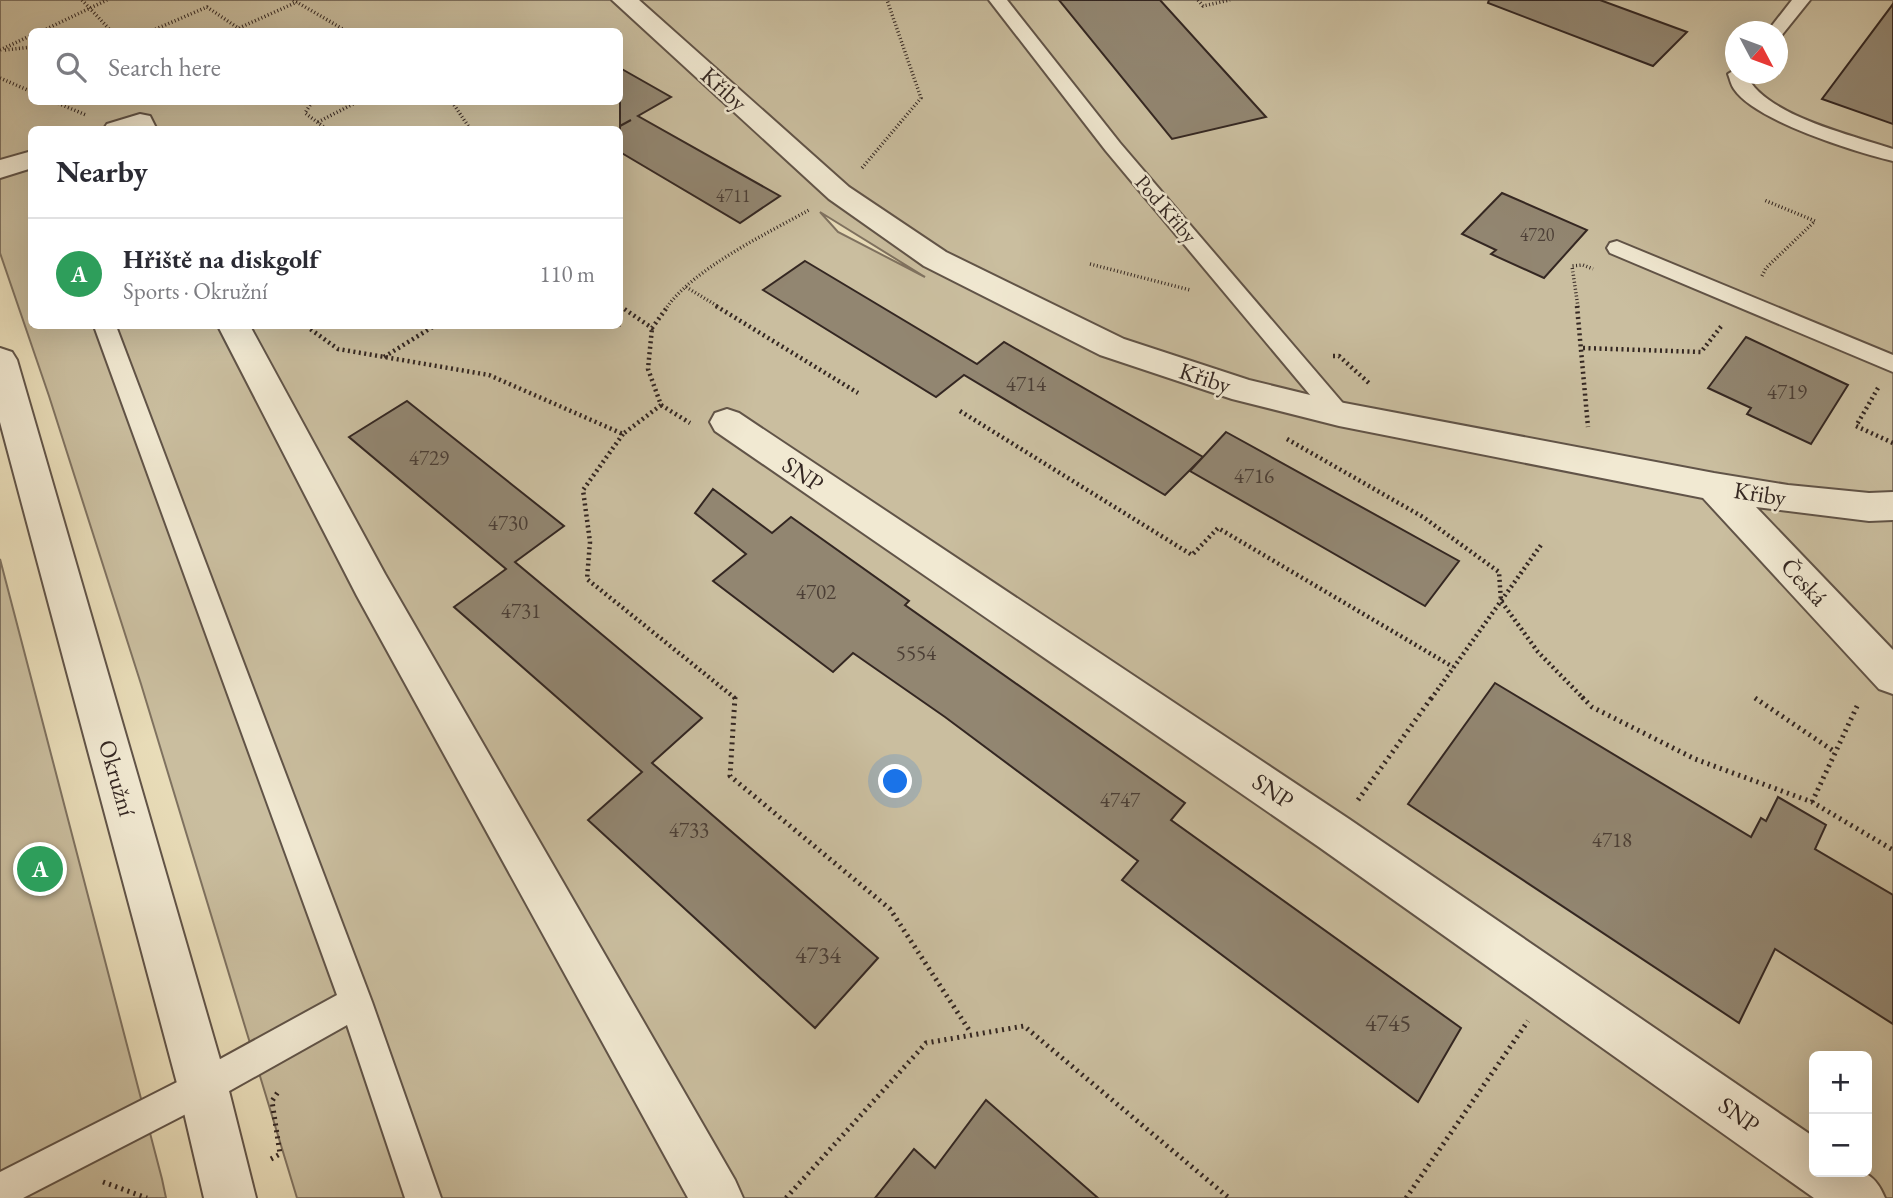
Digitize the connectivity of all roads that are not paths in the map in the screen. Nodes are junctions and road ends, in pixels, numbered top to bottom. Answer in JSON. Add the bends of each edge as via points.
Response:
{"nodes":[{"id":1,"x":624,"y":0,"type":"edge"},
{"id":2,"x":998,"y":0,"type":"edge"},
{"id":3,"x":1801,"y":0,"type":"edge"},
{"id":4,"x":1784,"y":21,"type":"edge"},
{"id":5,"x":1738,"y":84,"type":"edge"},
{"id":6,"x":1893,"y":155,"type":"edge"},
{"id":7,"x":28,"y":160,"type":"edge"},
{"id":8,"x":0,"y":169,"type":"edge"},
{"id":9,"x":1617,"y":248,"type":"dead end"},
{"id":10,"x":106,"y":329,"type":"edge"},
{"id":11,"x":236,"y":329,"type":"edge"},
{"id":12,"x":0,"y":360,"type":"edge"},
{"id":13,"x":1893,"y":365,"type":"edge"},
{"id":14,"x":1339,"y":414,"type":"junction"},
{"id":15,"x":727,"y":422,"type":"dead end"},
{"id":16,"x":1714,"y":487,"type":"junction"},
{"id":17,"x":1893,"y":506,"type":"edge"},
{"id":18,"x":1877,"y":686,"type":"edge"},
{"id":19,"x":356,"y":1002,"type":"junction"},
{"id":20,"x":203,"y":1087,"type":"junction"},
{"id":21,"x":1809,"y":1164,"type":"edge"},
{"id":22,"x":1828,"y":1177,"type":"edge"},
{"id":23,"x":228,"y":1190,"type":"edge"},
{"id":24,"x":0,"y":1191,"type":"edge"},
{"id":25,"x":423,"y":1198,"type":"edge"},
{"id":26,"x":717,"y":1198,"type":"edge"},
{"id":27,"x":1859,"y":1198,"type":"edge"}],
"edges":[{"from":1,"to":14,"type":"street","name":"Křiby","via":[[839,193],[935,259],[1112,347],[1244,391]]},
{"from":2,"to":14,"type":"lane","name":"Pod Křiby","via":[[1129,167]]},
{"from":3,"to":4,"type":"lane"},
{"from":5,"to":6,"type":"lane","via":[[1769,108]]},
{"from":7,"to":8,"type":"street"},
{"from":9,"to":13,"type":"lane"},
{"from":10,"to":19,"type":"lane"},
{"from":11,"to":26,"type":"street","via":[[371,584]]},
{"from":12,"to":20,"type":"street","name":"Okružní"},
{"from":14,"to":16,"type":"street","name":"Křiby"},
{"from":15,"to":21,"type":"street","name":"SNP","via":[[1334,832]]},
{"from":16,"to":17,"type":"street","name":"Křiby","via":[[1788,499]]},
{"from":16,"to":18,"type":"street","name":"Česká"},
{"from":19,"to":20,"type":"lane"},
{"from":19,"to":25,"type":"lane"},
{"from":20,"to":23,"type":"street","name":"Okružní"},
{"from":20,"to":24,"type":"lane"},
{"from":22,"to":27,"type":"street"}]}
